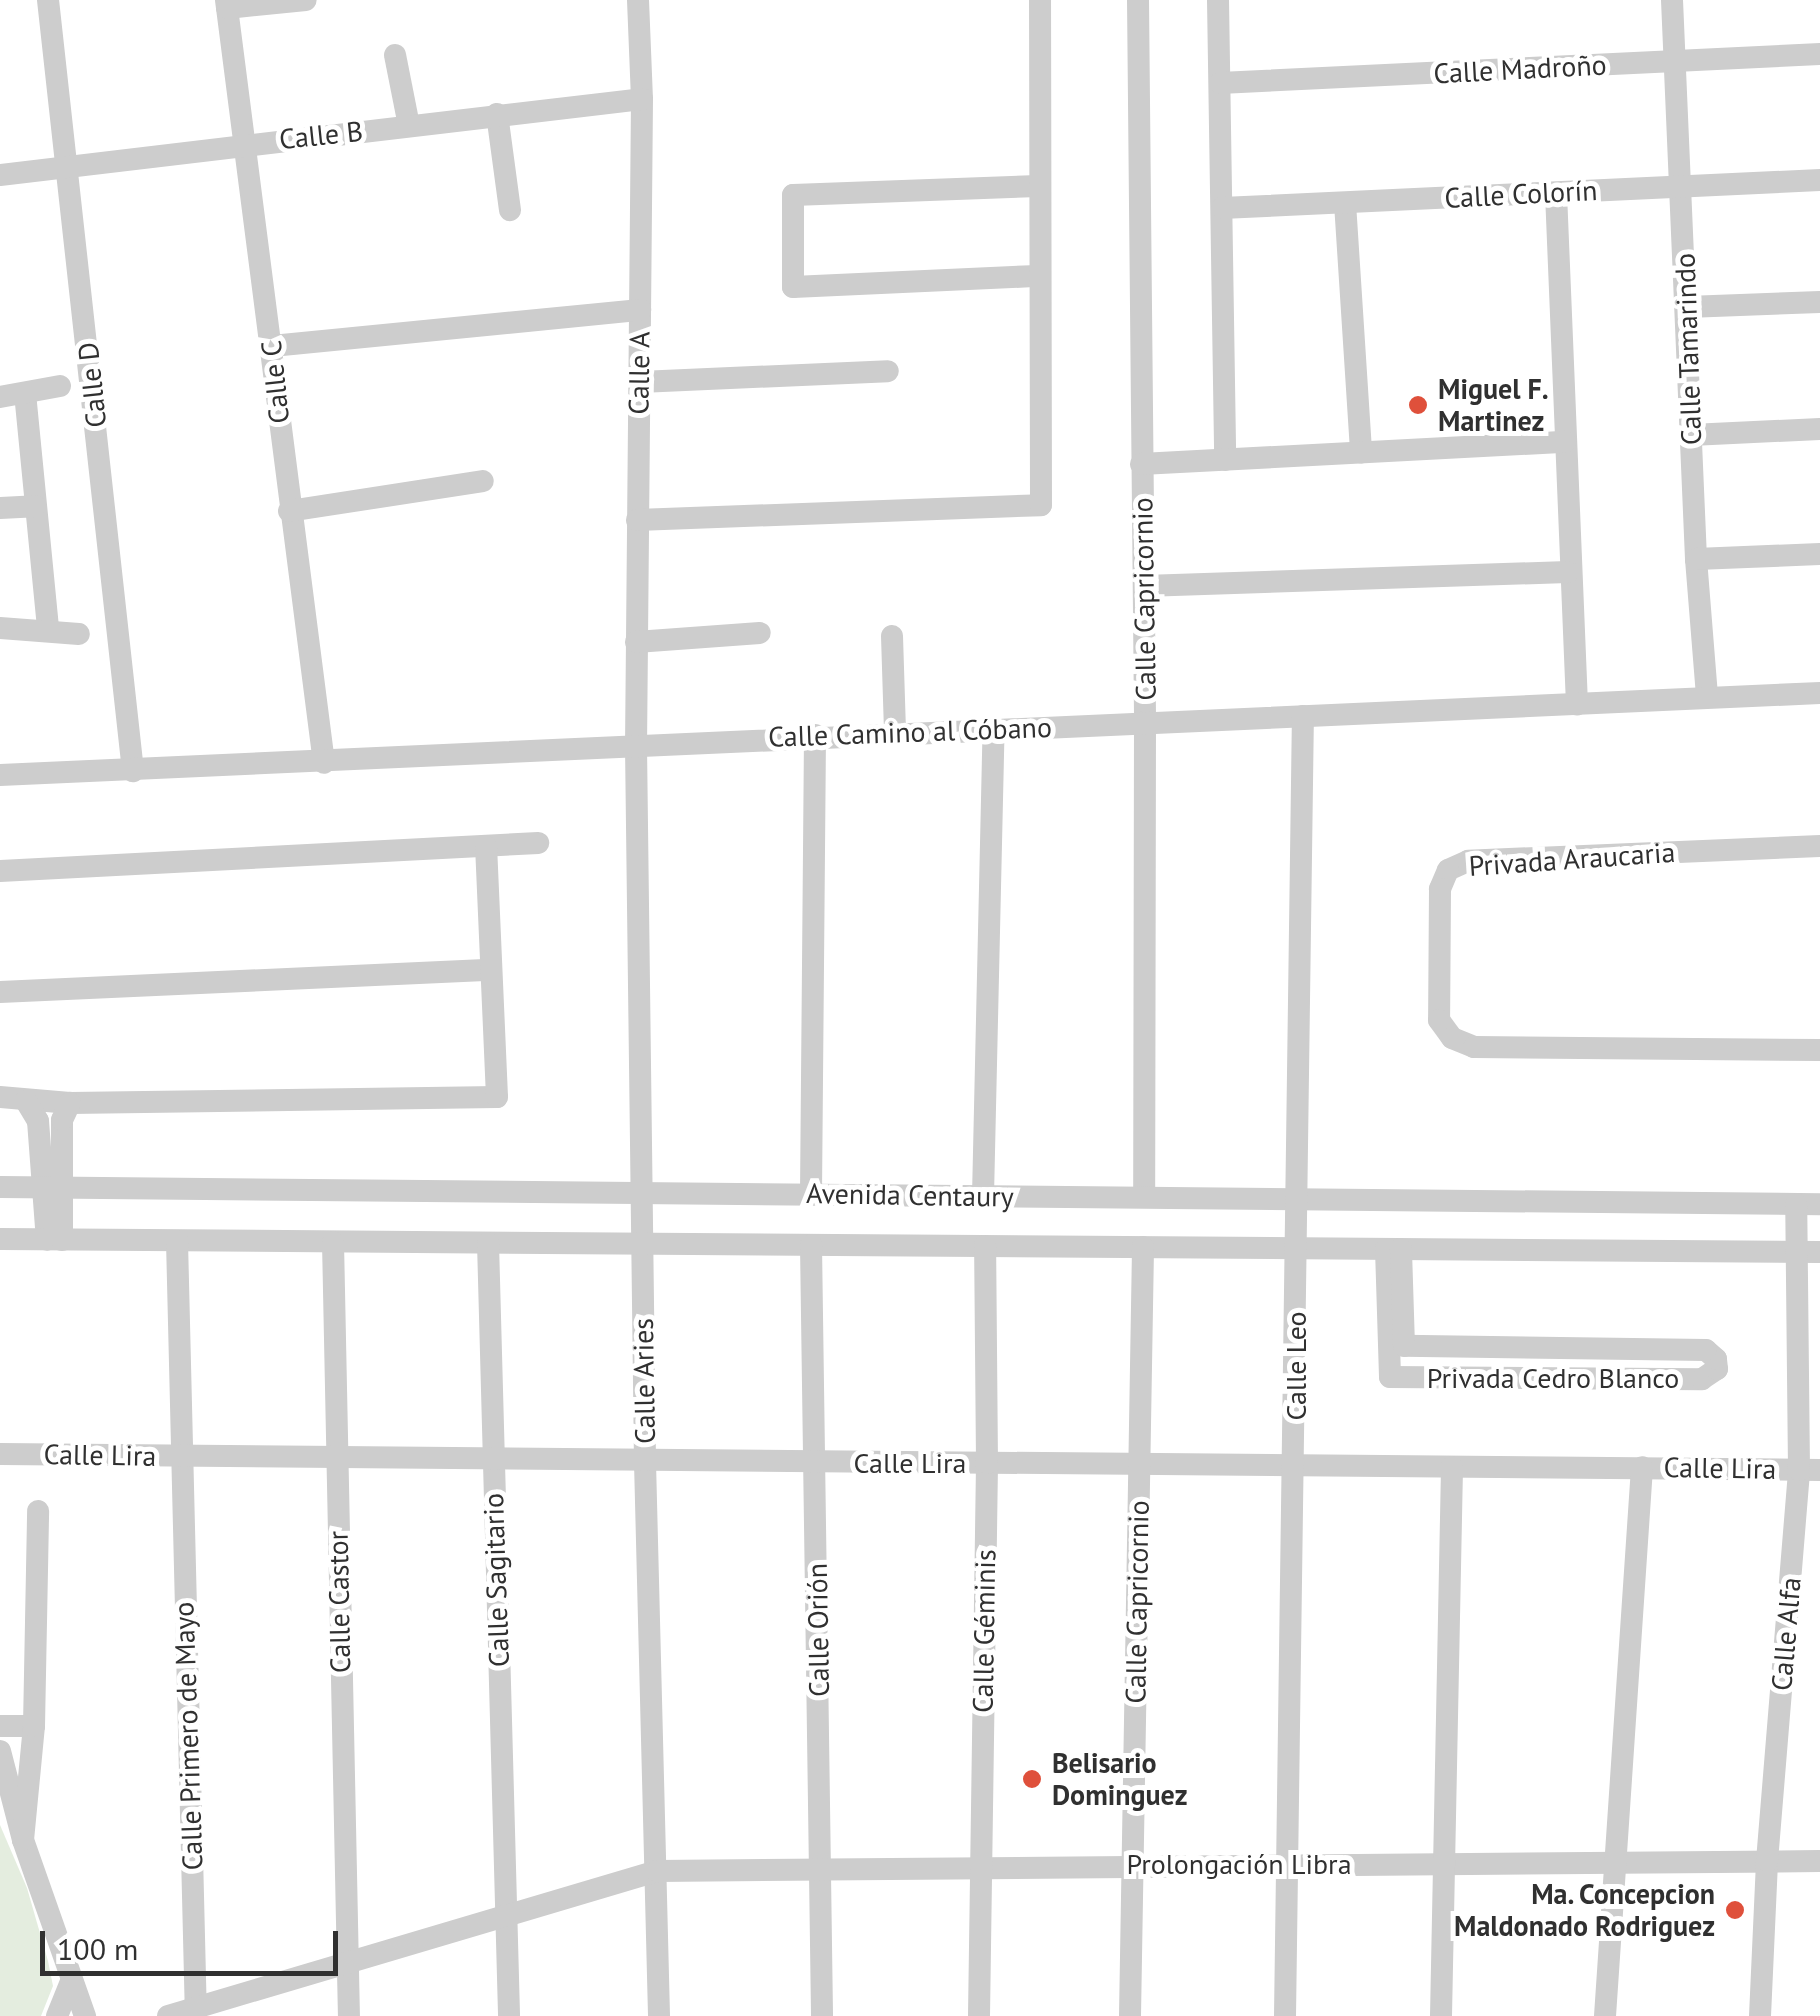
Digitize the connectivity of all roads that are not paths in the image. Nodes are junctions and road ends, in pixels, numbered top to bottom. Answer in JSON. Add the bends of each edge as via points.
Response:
{"nodes":[{"id":1,"x":48,"y":0,"type":"edge"},
{"id":2,"x":306,"y":0,"type":"edge"},
{"id":3,"x":638,"y":0,"type":"edge"},
{"id":4,"x":1040,"y":0,"type":"edge"},
{"id":5,"x":1138,"y":0,"type":"edge"},
{"id":6,"x":1218,"y":0,"type":"edge"},
{"id":7,"x":1672,"y":0,"type":"edge"},
{"id":8,"x":226,"y":4,"type":"edge"},
{"id":9,"x":1820,"y":54,"type":"edge"},
{"id":10,"x":395,"y":55,"type":"dead end"},
{"id":11,"x":1676,"y":61,"type":"junction"},
{"id":12,"x":1220,"y":84,"type":"junction"},
{"id":13,"x":642,"y":99,"type":"junction"},
{"id":14,"x":497,"y":114,"type":"junction"},
{"id":15,"x":408,"y":126,"type":"junction"},
{"id":16,"x":243,"y":143,"type":"junction"},
{"id":17,"x":68,"y":168,"type":"junction"},
{"id":18,"x":0,"y":175,"type":"edge"},
{"id":19,"x":1820,"y":180,"type":"edge"},
{"id":20,"x":1038,"y":186,"type":"junction"},
{"id":21,"x":1682,"y":186,"type":"junction"},
{"id":22,"x":1556,"y":193,"type":"junction"},
{"id":23,"x":1345,"y":203,"type":"junction"},
{"id":24,"x":1222,"y":208,"type":"junction"},
{"id":25,"x":510,"y":210,"type":"dead end"},
{"id":26,"x":1038,"y":276,"type":"junction"},
{"id":27,"x":1820,"y":302,"type":"edge"},
{"id":28,"x":1686,"y":307,"type":"junction"},
{"id":29,"x":640,"y":310,"type":"junction"},
{"id":30,"x":272,"y":346,"type":"junction"},
{"id":31,"x":888,"y":371,"type":"dead end"},
{"id":32,"x":640,"y":382,"type":"junction"},
{"id":33,"x":60,"y":386,"type":"dead end"},
{"id":34,"x":25,"y":393,"type":"junction"},
{"id":35,"x":0,"y":398,"type":"edge"},
{"id":36,"x":1820,"y":429,"type":"edge"},
{"id":37,"x":1691,"y":436,"type":"junction"},
{"id":38,"x":1565,"y":442,"type":"junction"},
{"id":39,"x":1361,"y":452,"type":"junction"},
{"id":40,"x":1225,"y":460,"type":"junction"},
{"id":41,"x":1142,"y":464,"type":"junction"},
{"id":42,"x":483,"y":481,"type":"dead end"},
{"id":43,"x":35,"y":506,"type":"junction"},
{"id":44,"x":0,"y":508,"type":"edge"},
{"id":45,"x":289,"y":512,"type":"junction"},
{"id":46,"x":637,"y":520,"type":"junction"},
{"id":47,"x":1820,"y":554,"type":"edge"},
{"id":48,"x":1696,"y":559,"type":"junction"},
{"id":49,"x":1568,"y":572,"type":"junction"},
{"id":50,"x":1144,"y":586,"type":"junction"},
{"id":51,"x":0,"y":628,"type":"edge"},
{"id":52,"x":48,"y":629,"type":"junction"},
{"id":53,"x":760,"y":633,"type":"dead end"},
{"id":54,"x":79,"y":634,"type":"dead end"},
{"id":55,"x":892,"y":636,"type":"dead end"},
{"id":56,"x":636,"y":642,"type":"junction"},
{"id":57,"x":1820,"y":693,"type":"edge"},
{"id":58,"x":1707,"y":697,"type":"junction"},
{"id":59,"x":1577,"y":705,"type":"junction"},
{"id":60,"x":1302,"y":716,"type":"junction"},
{"id":61,"x":1146,"y":722,"type":"junction"},
{"id":62,"x":994,"y":729,"type":"junction"},
{"id":63,"x":894,"y":732,"type":"junction"},
{"id":64,"x":815,"y":735,"type":"junction"},
{"id":65,"x":636,"y":746,"type":"junction"},
{"id":66,"x":324,"y":763,"type":"junction"},
{"id":67,"x":134,"y":770,"type":"junction"},
{"id":68,"x":0,"y":776,"type":"edge"},
{"id":69,"x":538,"y":844,"type":"dead end"},
{"id":70,"x":486,"y":846,"type":"junction"},
{"id":71,"x":1820,"y":846,"type":"edge"},
{"id":72,"x":0,"y":870,"type":"edge"},
{"id":73,"x":491,"y":970,"type":"junction"},
{"id":74,"x":0,"y":992,"type":"edge"},
{"id":75,"x":1820,"y":1050,"type":"edge"},
{"id":76,"x":0,"y":1097,"type":"edge"},
{"id":77,"x":26,"y":1101,"type":"junction"},
{"id":78,"x":70,"y":1102,"type":"junction"},
{"id":79,"x":0,"y":1187,"type":"edge"},
{"id":80,"x":52,"y":1187,"type":"junction"},
{"id":81,"x":641,"y":1192,"type":"junction"},
{"id":82,"x":811,"y":1194,"type":"junction"},
{"id":83,"x":983,"y":1196,"type":"junction"},
{"id":84,"x":1144,"y":1198,"type":"junction"},
{"id":85,"x":1297,"y":1199,"type":"junction"},
{"id":86,"x":1796,"y":1204,"type":"junction"},
{"id":87,"x":1820,"y":1204,"type":"edge"},
{"id":88,"x":0,"y":1239,"type":"edge"},
{"id":89,"x":55,"y":1240,"type":"junction"},
{"id":90,"x":177,"y":1240,"type":"junction"},
{"id":91,"x":333,"y":1242,"type":"junction"},
{"id":92,"x":488,"y":1243,"type":"junction"},
{"id":93,"x":642,"y":1244,"type":"junction"},
{"id":94,"x":812,"y":1245,"type":"junction"},
{"id":95,"x":985,"y":1246,"type":"junction"},
{"id":96,"x":1143,"y":1247,"type":"junction"},
{"id":97,"x":1296,"y":1248,"type":"junction"},
{"id":98,"x":1394,"y":1249,"type":"junction"},
{"id":99,"x":1808,"y":1252,"type":"edge"},
{"id":100,"x":0,"y":1454,"type":"edge"},
{"id":101,"x":180,"y":1457,"type":"junction"},
{"id":102,"x":335,"y":1458,"type":"junction"},
{"id":103,"x":492,"y":1459,"type":"junction"},
{"id":104,"x":645,"y":1462,"type":"junction"},
{"id":105,"x":815,"y":1463,"type":"junction"},
{"id":106,"x":987,"y":1463,"type":"junction"},
{"id":107,"x":1295,"y":1465,"type":"junction"},
{"id":108,"x":1139,"y":1466,"type":"junction"},
{"id":109,"x":1452,"y":1467,"type":"junction"},
{"id":110,"x":1642,"y":1467,"type":"junction"},
{"id":111,"x":1809,"y":1470,"type":"edge"},
{"id":112,"x":38,"y":1511,"type":"dead end"},
{"id":113,"x":0,"y":1726,"type":"edge"},
{"id":114,"x":34,"y":1726,"type":"junction"},
{"id":115,"x":0,"y":1751,"type":"edge"},
{"id":116,"x":23,"y":1840,"type":"junction"},
{"id":117,"x":1767,"y":1861,"type":"junction"},
{"id":118,"x":1820,"y":1861,"type":"edge"},
{"id":119,"x":1288,"y":1863,"type":"junction"},
{"id":120,"x":1443,"y":1863,"type":"junction"},
{"id":121,"x":1618,"y":1863,"type":"junction"},
{"id":122,"x":980,"y":1865,"type":"junction"},
{"id":123,"x":1132,"y":1865,"type":"junction"},
{"id":124,"x":822,"y":1867,"type":"junction"},
{"id":125,"x":658,"y":1871,"type":"junction"},
{"id":126,"x":508,"y":1917,"type":"junction"},
{"id":127,"x":348,"y":1963,"type":"junction"},
{"id":128,"x":70,"y":1983,"type":"junction"},
{"id":129,"x":196,"y":2012,"type":"edge"},
{"id":130,"x":57,"y":2016,"type":"edge"},
{"id":131,"x":85,"y":2016,"type":"edge"},
{"id":132,"x":168,"y":2016,"type":"edge"},
{"id":133,"x":350,"y":2016,"type":"edge"},
{"id":134,"x":509,"y":2016,"type":"edge"},
{"id":135,"x":659,"y":2016,"type":"edge"},
{"id":136,"x":822,"y":2016,"type":"edge"},
{"id":137,"x":978,"y":2016,"type":"edge"},
{"id":138,"x":1130,"y":2016,"type":"edge"},
{"id":139,"x":1284,"y":2016,"type":"edge"},
{"id":140,"x":1441,"y":2016,"type":"edge"},
{"id":141,"x":1606,"y":2016,"type":"edge"},
{"id":142,"x":1760,"y":2016,"type":"edge"}],
"edges":[{"from":1,"to":17,"type":"street","name":"Calle D"},
{"from":2,"to":8,"type":"street"},
{"from":3,"to":13,"type":"street","name":"Calle A"},
{"from":4,"to":20,"type":"street"},
{"from":5,"to":41,"type":"street","name":"Calle Capricornio"},
{"from":6,"to":12,"type":"street"},
{"from":7,"to":11,"type":"street","name":"Calle Tamarindo"},
{"from":8,"to":16,"type":"street","name":"Calle C"},
{"from":9,"to":11,"type":"street","name":"Calle Madroño"},
{"from":10,"to":15,"type":"street"},
{"from":11,"to":12,"type":"street","name":"Calle Madroño"},
{"from":11,"to":21,"type":"street","name":"Calle Tamarindo"},
{"from":12,"to":24,"type":"street"},
{"from":13,"to":14,"type":"street","name":"Calle B"},
{"from":13,"to":29,"type":"street","name":"Calle A"},
{"from":14,"to":15,"type":"street","name":"Calle B"},
{"from":14,"to":25,"type":"street"},
{"from":15,"to":16,"type":"street","name":"Calle B"},
{"from":16,"to":17,"type":"street","name":"Calle B"},
{"from":16,"to":30,"type":"street","name":"Calle C"},
{"from":17,"to":18,"type":"street","name":"Calle B"},
{"from":17,"to":67,"type":"street","name":"Calle D"},
{"from":19,"to":21,"type":"street","name":"Calle Colorín"},
{"from":20,"to":26,"type":"street"},
{"from":20,"to":26,"type":"street","via":[[793,195],[793,287]]},
{"from":21,"to":22,"type":"street","name":"Calle Colorín"},
{"from":21,"to":28,"type":"street","name":"Calle Tamarindo"},
{"from":22,"to":23,"type":"street","name":"Calle Colorín"},
{"from":22,"to":38,"type":"street"},
{"from":23,"to":24,"type":"street","name":"Calle Colorín"},
{"from":23,"to":39,"type":"street"},
{"from":24,"to":40,"type":"street"},
{"from":26,"to":46,"type":"street","via":[[1042,505]]},
{"from":27,"to":28,"type":"street"},
{"from":28,"to":37,"type":"street","name":"Calle Tamarindo"},
{"from":29,"to":30,"type":"street"},
{"from":29,"to":32,"type":"street","name":"Calle A"},
{"from":30,"to":45,"type":"street","name":"Calle C"},
{"from":31,"to":32,"type":"street"},
{"from":32,"to":46,"type":"street","name":"Calle A"},
{"from":33,"to":34,"type":"street"},
{"from":34,"to":35,"type":"street"},
{"from":34,"to":43,"type":"street"},
{"from":36,"to":37,"type":"street"},
{"from":37,"to":48,"type":"street","name":"Calle Tamarindo"},
{"from":38,"to":39,"type":"street"},
{"from":38,"to":49,"type":"street"},
{"from":39,"to":40,"type":"street"},
{"from":40,"to":41,"type":"street"},
{"from":41,"to":50,"type":"street","name":"Calle Capricornio"},
{"from":42,"to":45,"type":"street"},
{"from":43,"to":44,"type":"street"},
{"from":43,"to":52,"type":"street"},
{"from":45,"to":66,"type":"street","name":"Calle C"},
{"from":46,"to":56,"type":"street","name":"Calle A"},
{"from":47,"to":48,"type":"street"},
{"from":48,"to":58,"type":"street","name":"Calle Tamarindo"},
{"from":49,"to":50,"type":"street"},
{"from":49,"to":59,"type":"street"},
{"from":50,"to":61,"type":"street","name":"Calle Capricornio"},
{"from":51,"to":52,"type":"street"},
{"from":52,"to":54,"type":"street"},
{"from":53,"to":56,"type":"street"},
{"from":55,"to":63,"type":"street"},
{"from":56,"to":65,"type":"street","name":"Calle A"},
{"from":57,"to":58,"type":"street","name":"Calle Camino al Cóbano"},
{"from":58,"to":59,"type":"street","name":"Calle Camino al Cóbano"},
{"from":59,"to":60,"type":"street","name":"Calle Camino al Cóbano"},
{"from":60,"to":61,"type":"street","name":"Calle Camino al Cóbano"},
{"from":60,"to":85,"type":"street","name":"Calle Leo"},
{"from":61,"to":62,"type":"street","name":"Calle Camino al Cóbano"},
{"from":61,"to":84,"type":"street","name":"Calle Capricornio"},
{"from":62,"to":63,"type":"street","name":"Calle Camino al Cóbano"},
{"from":62,"to":83,"type":"street"},
{"from":63,"to":64,"type":"street","name":"Calle Camino al Cóbano"},
{"from":64,"to":65,"type":"street","name":"Calle Camino al Cóbano"},
{"from":64,"to":82,"type":"street"},
{"from":65,"to":66,"type":"street","name":"Calle Camino al Cóbano"},
{"from":65,"to":81,"type":"street","name":"Calle Aries"},
{"from":66,"to":67,"type":"street","name":"Calle Camino al Cóbano"},
{"from":67,"to":68,"type":"street","name":"Calle Camino al Cóbano"},
{"from":69,"to":70,"type":"street"},
{"from":70,"to":72,"type":"street"},
{"from":70,"to":73,"type":"street"},
{"from":71,"to":75,"type":"street","name":"Privada Araucaria","via":[[1468,861],[1448,870],[1440,889],[1439,1020],[1452,1038],[1474,1047]]},
{"from":73,"to":74,"type":"street"},
{"from":73,"to":78,"type":"street","via":[[497,1097]]},
{"from":76,"to":77,"type":"street"},
{"from":77,"to":78,"type":"street"},
{"from":77,"to":80,"type":"street","via":[[38,1121]]},
{"from":78,"to":80,"type":"street"},
{"from":79,"to":80,"type":"street","name":"Avenida Centaury"},
{"from":80,"to":81,"type":"street","name":"Avenida Centaury"},
{"from":80,"to":89,"type":"street"},
{"from":81,"to":82,"type":"street","name":"Avenida Centaury"},
{"from":81,"to":93,"type":"street","name":"Calle Aries"},
{"from":82,"to":83,"type":"street","name":"Avenida Centaury"},
{"from":83,"to":84,"type":"street","name":"Avenida Centaury"},
{"from":84,"to":85,"type":"street","name":"Avenida Centaury"},
{"from":85,"to":86,"type":"street","name":"Avenida Centaury"},
{"from":85,"to":97,"type":"street","name":"Calle Leo"},
{"from":86,"to":87,"type":"street","name":"Avenida Centaury"},
{"from":86,"to":99,"type":"street","name":"Calle Alfa"},
{"from":88,"to":89,"type":"street","name":"Avenida Centaury"},
{"from":89,"to":90,"type":"street","name":"Avenida Centaury"},
{"from":90,"to":91,"type":"street","name":"Avenida Centaury"},
{"from":90,"to":101,"type":"street","name":"Calle Primero de Mayo"},
{"from":91,"to":92,"type":"street","name":"Avenida Centaury"},
{"from":91,"to":102,"type":"street","name":"Calle Castor"},
{"from":92,"to":93,"type":"street","name":"Avenida Centaury"},
{"from":92,"to":103,"type":"street","name":"Calle Sagitario"},
{"from":93,"to":94,"type":"street","name":"Avenida Centaury"},
{"from":93,"to":104,"type":"street","name":"Calle Aries"},
{"from":94,"to":95,"type":"street","name":"Avenida Centaury"},
{"from":94,"to":105,"type":"street","name":"Calle Orión"},
{"from":95,"to":96,"type":"street","name":"Avenida Centaury"},
{"from":95,"to":106,"type":"street","name":"Calle Géminis"},
{"from":96,"to":97,"type":"street","name":"Avenida Centaury"},
{"from":96,"to":108,"type":"street","name":"Calle Capricornio"},
{"from":97,"to":98,"type":"street","name":"Avenida Centaury"},
{"from":97,"to":107,"type":"street","name":"Calle Leo"},
{"from":98,"to":98,"type":"street","name":"Privada Cedro Blanco","via":[[1390,1377],[1702,1379],[1716,1369],[1714,1356],[1703,1350],[1404,1346]]},
{"from":98,"to":99,"type":"street","name":"Avenida Centaury"},
{"from":99,"to":111,"type":"street","name":"Calle Alfa"},
{"from":100,"to":101,"type":"street","name":"Calle Lira"},
{"from":101,"to":102,"type":"street","name":"Calle Lira"},
{"from":101,"to":129,"type":"street","name":"Calle Primero de Mayo"},
{"from":102,"to":103,"type":"street","name":"Calle Lira"},
{"from":102,"to":127,"type":"street","name":"Calle Castor"},
{"from":103,"to":104,"type":"street","name":"Calle Lira"},
{"from":103,"to":126,"type":"street","name":"Calle Sagitario"},
{"from":104,"to":105,"type":"street","name":"Calle Lira"},
{"from":104,"to":125,"type":"street","name":"Calle Aries"},
{"from":105,"to":106,"type":"street","name":"Calle Lira"},
{"from":105,"to":124,"type":"street","name":"Calle Orión"},
{"from":106,"to":108,"type":"street","name":"Calle Lira"},
{"from":106,"to":122,"type":"street","name":"Calle Géminis"},
{"from":107,"to":108,"type":"street","name":"Calle Lira"},
{"from":107,"to":109,"type":"street","name":"Calle Lira"},
{"from":107,"to":119,"type":"street","name":"Calle Leo"},
{"from":108,"to":123,"type":"street","name":"Calle Capricornio"},
{"from":109,"to":110,"type":"street","name":"Calle Lira"},
{"from":109,"to":120,"type":"street"},
{"from":110,"to":111,"type":"street","name":"Calle Lira"},
{"from":110,"to":121,"type":"street"},
{"from":111,"to":117,"type":"street","name":"Calle Alfa"},
{"from":112,"to":114,"type":"street"},
{"from":113,"to":114,"type":"street"},
{"from":114,"to":116,"type":"street"},
{"from":115,"to":116,"type":"street"},
{"from":116,"to":128,"type":"street"},
{"from":117,"to":118,"type":"street","name":"Prolongación Libra"},
{"from":117,"to":121,"type":"street","name":"Prolongación Libra"},
{"from":117,"to":142,"type":"street","name":"Calle Alfa"},
{"from":119,"to":120,"type":"street","name":"Prolongación Libra"},
{"from":119,"to":123,"type":"street","name":"Prolongación Libra"},
{"from":119,"to":139,"type":"street","name":"Calle Leo"},
{"from":120,"to":121,"type":"street","name":"Prolongación Libra"},
{"from":120,"to":140,"type":"street"},
{"from":121,"to":141,"type":"street"},
{"from":122,"to":123,"type":"street","name":"Prolongación Libra"},
{"from":122,"to":124,"type":"street","name":"Prolongación Libra"},
{"from":122,"to":137,"type":"street","name":"Calle Géminis"},
{"from":123,"to":138,"type":"street","name":"Calle Capricornio"},
{"from":124,"to":125,"type":"street","name":"Prolongación Libra"},
{"from":124,"to":136,"type":"street","name":"Calle Orión"},
{"from":125,"to":126,"type":"street","name":"Prolongación Libra"},
{"from":125,"to":135,"type":"street","name":"Calle Aries"},
{"from":126,"to":127,"type":"street","name":"Prolongación Libra"},
{"from":126,"to":134,"type":"street","name":"Calle Sagitario"},
{"from":127,"to":129,"type":"street","name":"Prolongación Libra"},
{"from":127,"to":133,"type":"street","name":"Calle Castor"},
{"from":128,"to":130,"type":"street"},
{"from":128,"to":131,"type":"street"},
{"from":129,"to":132,"type":"street","name":"Prolongación Libra"}]}
